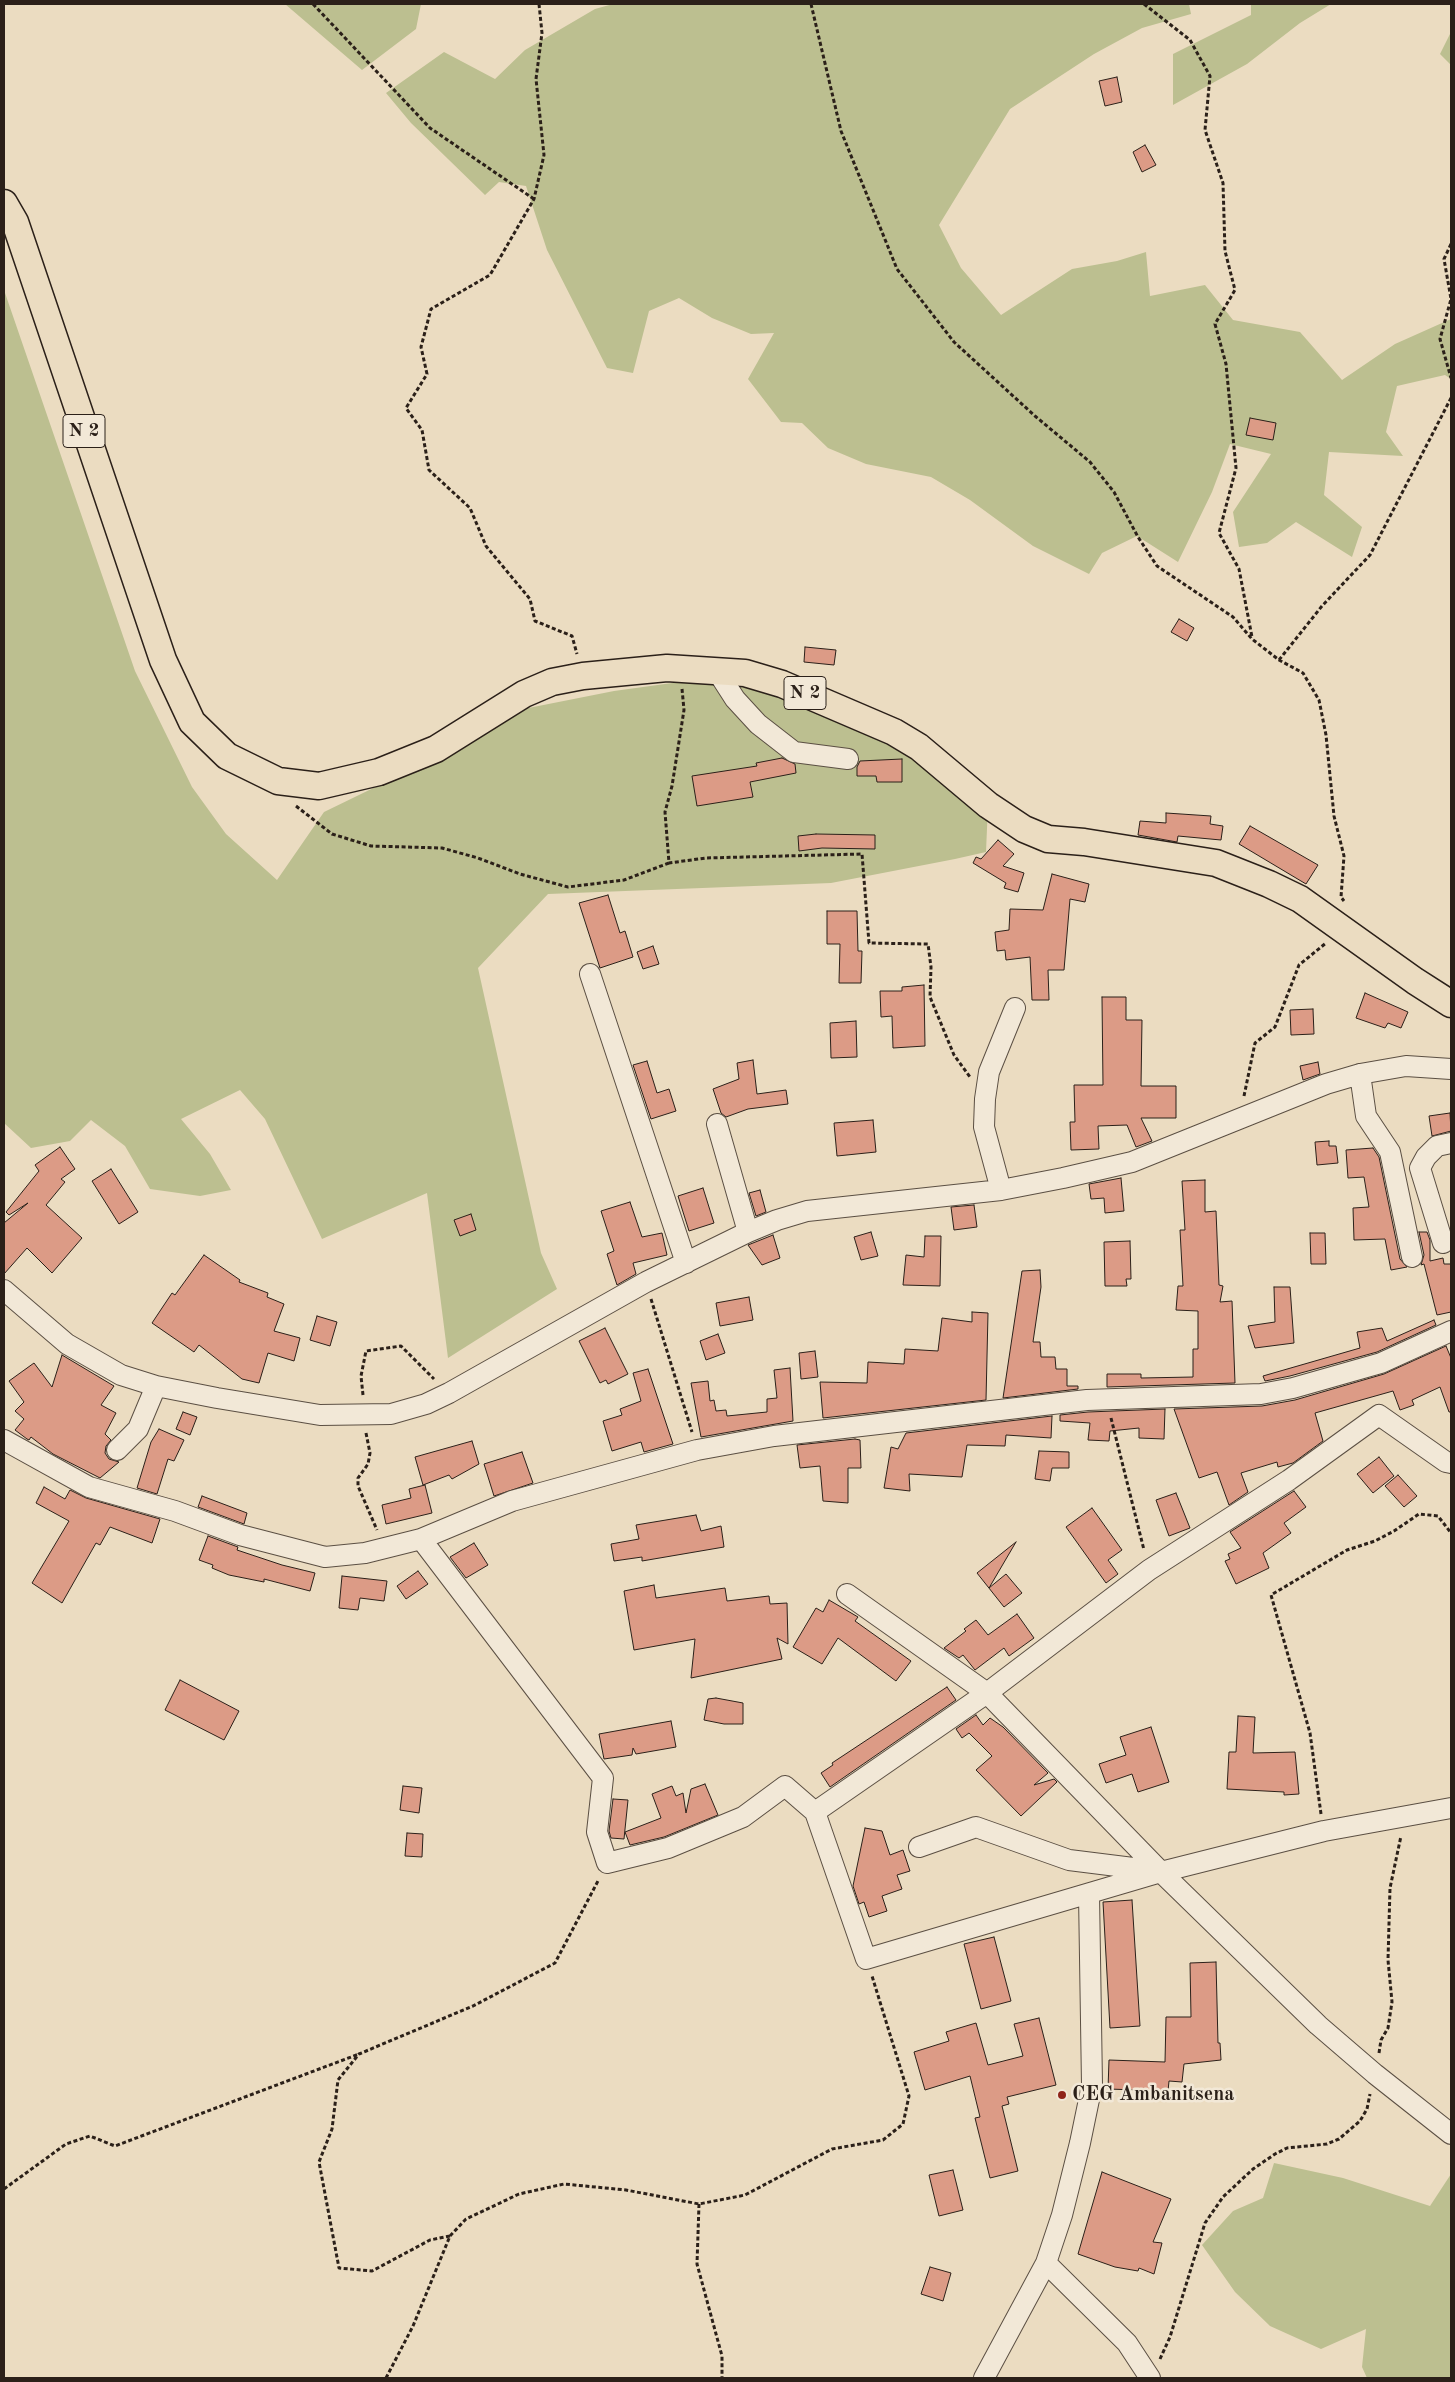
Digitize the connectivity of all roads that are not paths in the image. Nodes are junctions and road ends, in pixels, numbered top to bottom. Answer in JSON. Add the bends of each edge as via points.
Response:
{"nodes":[{"id":1,"x":4,"y":203,"type":"edge"},
{"id":2,"x":717,"y":671,"type":"junction"},
{"id":3,"x":848,"y":758,"type":"dead end"},
{"id":4,"x":590,"y":974,"type":"dead end"},
{"id":5,"x":1451,"y":1004,"type":"edge"},
{"id":6,"x":1015,"y":1008,"type":"dead end"},
{"id":7,"x":1451,"y":1069,"type":"edge"},
{"id":8,"x":1360,"y":1074,"type":"junction"},
{"id":9,"x":717,"y":1124,"type":"dead end"},
{"id":10,"x":1451,"y":1143,"type":"edge"},
{"id":11,"x":1001,"y":1190,"type":"junction"},
{"id":12,"x":748,"y":1232,"type":"junction"},
{"id":13,"x":1443,"y":1243,"type":"dead end"},
{"id":14,"x":1412,"y":1257,"type":"dead end"},
{"id":15,"x":686,"y":1263,"type":"junction"},
{"id":16,"x":4,"y":1290,"type":"edge"},
{"id":17,"x":1451,"y":1331,"type":"edge"},
{"id":18,"x":156,"y":1386,"type":"junction"},
{"id":19,"x":4,"y":1440,"type":"edge"},
{"id":20,"x":117,"y":1450,"type":"dead end"},
{"id":21,"x":1451,"y":1463,"type":"edge"},
{"id":22,"x":421,"y":1538,"type":"junction"},
{"id":23,"x":847,"y":1594,"type":"dead end"},
{"id":24,"x":987,"y":1693,"type":"junction"},
{"id":25,"x":1451,"y":1808,"type":"edge"},
{"id":26,"x":815,"y":1812,"type":"junction"},
{"id":27,"x":919,"y":1847,"type":"dead end"},
{"id":28,"x":1161,"y":1872,"type":"junction"},
{"id":29,"x":1089,"y":1894,"type":"junction"},
{"id":30,"x":1451,"y":2134,"type":"edge"},
{"id":31,"x":1046,"y":2263,"type":"junction"},
{"id":32,"x":1154,"y":2370,"type":"edge"},
{"id":33,"x":984,"y":2378,"type":"edge"}],
"edges":[{"from":1,"to":2,"type":"main road","number":"N 2","via":[[15,222],[163,660],[192,722],[226,756],[278,781],[319,786],[379,772],[436,749],[524,694],[552,682],[583,676],[681,669]]},
{"from":2,"to":3,"type":"street","via":[[734,699],[758,724],[794,752]]},
{"from":2,"to":5,"type":"main road","number":"N 2","via":[[745,674],[782,684],[894,732],[919,748],[988,805],[1024,829],[1048,839],[1216,863],[1344,918]]},
{"from":4,"to":15,"type":"street"},
{"from":6,"to":11,"type":"street","via":[[989,1072],[985,1099],[984,1127]]},
{"from":7,"to":8,"type":"street","via":[[1406,1066]]},
{"from":8,"to":11,"type":"street","via":[[1326,1084],[1132,1162]]},
{"from":8,"to":14,"type":"street","via":[[1366,1116],[1390,1152]]},
{"from":9,"to":12,"type":"street"},
{"from":10,"to":13,"type":"street","via":[[1437,1146],[1426,1156],[1420,1168]]},
{"from":11,"to":12,"type":"street","via":[[807,1211]]},
{"from":12,"to":15,"type":"street"},
{"from":15,"to":18,"type":"street","via":[[646,1282],[449,1393],[426,1404],[391,1414],[320,1415]]},
{"from":16,"to":18,"type":"street","via":[[67,1344],[122,1375]]},
{"from":17,"to":22,"type":"street","via":[[1381,1363],[1261,1394],[1106,1400],[774,1436],[697,1450],[512,1501]]},
{"from":18,"to":20,"type":"street","via":[[138,1429]]},
{"from":19,"to":22,"type":"street","via":[[89,1487],[175,1510],[248,1537],[325,1557],[365,1553]]},
{"from":21,"to":24,"type":"street","via":[[1379,1415],[1290,1480],[1149,1570]]},
{"from":22,"to":26,"type":"street","via":[[603,1778],[596,1832],[607,1863],[668,1848],[743,1817],[785,1786]]},
{"from":23,"to":24,"type":"street"},
{"from":24,"to":26,"type":"street"},
{"from":24,"to":28,"type":"street"},
{"from":25,"to":28,"type":"street","via":[[1324,1831]]},
{"from":26,"to":29,"type":"street","via":[[866,1959]]},
{"from":27,"to":28,"type":"street","via":[[976,1827],[1069,1860]]},
{"from":28,"to":29,"type":"street"},
{"from":28,"to":30,"type":"street","via":[[1318,2025]]},
{"from":29,"to":31,"type":"street","via":[[1092,2085],[1062,2215]]},
{"from":31,"to":32,"type":"street"},
{"from":31,"to":33,"type":"street"}]}
